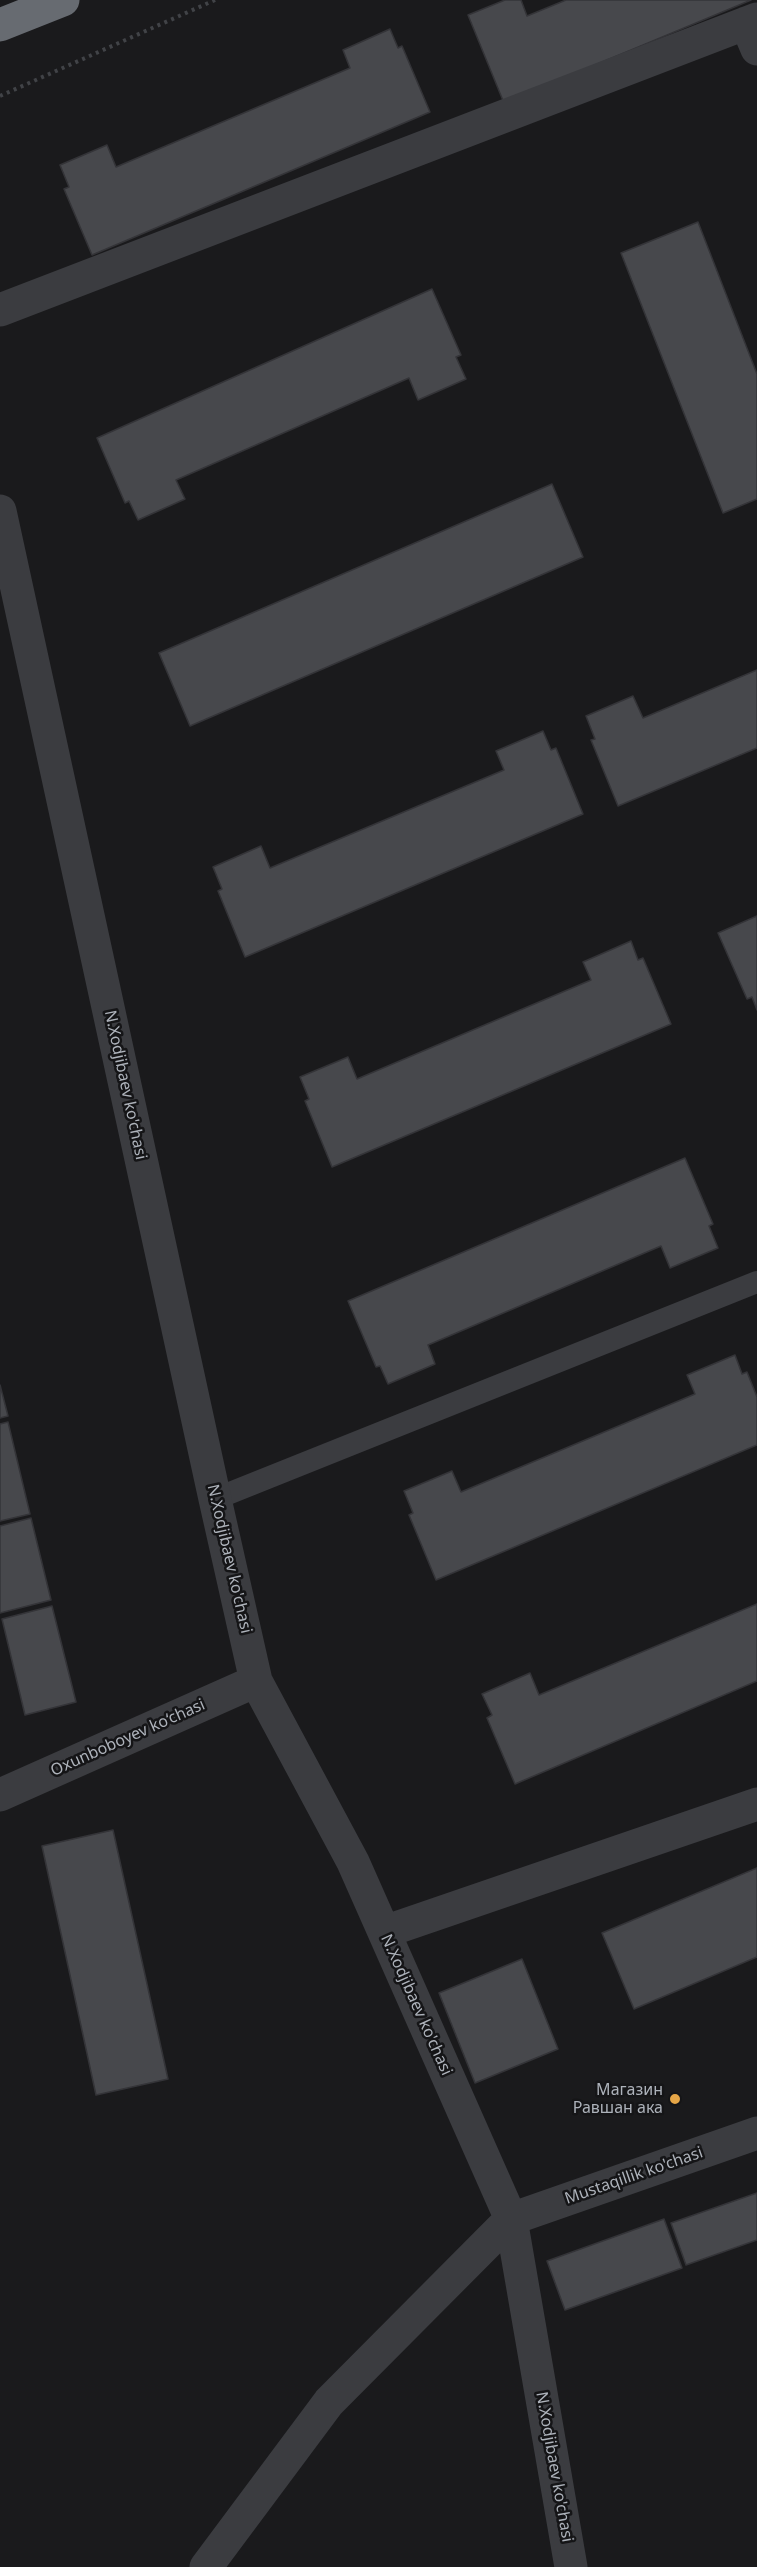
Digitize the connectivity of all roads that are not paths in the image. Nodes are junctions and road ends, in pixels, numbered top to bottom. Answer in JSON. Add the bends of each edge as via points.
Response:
{"nodes":[{"id":1,"x":63,"y":0,"type":"edge"},
{"id":2,"x":0,"y":25,"type":"edge"},
{"id":3,"x":753,"y":30,"type":"edge"},
{"id":4,"x":0,"y":310,"type":"edge"},
{"id":5,"x":0,"y":511,"type":"edge"},
{"id":6,"x":757,"y":1282,"type":"edge"},
{"id":7,"x":215,"y":1499,"type":"junction"},
{"id":8,"x":256,"y":1681,"type":"junction"},
{"id":9,"x":0,"y":1795,"type":"edge"},
{"id":10,"x":757,"y":1804,"type":"edge"},
{"id":11,"x":384,"y":1932,"type":"junction"},
{"id":12,"x":757,"y":2133,"type":"edge"},
{"id":13,"x":511,"y":2219,"type":"junction"},
{"id":14,"x":206,"y":2567,"type":"edge"},
{"id":15,"x":571,"y":2567,"type":"edge"}],
"edges":[{"from":1,"to":2,"type":"highway"},
{"from":3,"to":4,"type":"street"},
{"from":5,"to":7,"type":"street","name":"N.Xodjibaev ko'chasi"},
{"from":6,"to":7,"type":"lane"},
{"from":7,"to":8,"type":"street","name":"N.Xodjibaev ko'chasi"},
{"from":8,"to":9,"type":"street","name":"Oxunboboyev ko‘chasi"},
{"from":8,"to":11,"type":"street","name":"N.Xodjibaev ko'chasi","via":[[353,1862]]},
{"from":10,"to":11,"type":"street"},
{"from":11,"to":13,"type":"street","name":"N.Xodjibaev ko'chasi"},
{"from":12,"to":13,"type":"street","name":"Mustaqillik ko'chasi"},
{"from":13,"to":14,"type":"street","via":[[329,2402]]},
{"from":13,"to":15,"type":"street","name":"N.Xodjibaev ko'chasi"}]}
